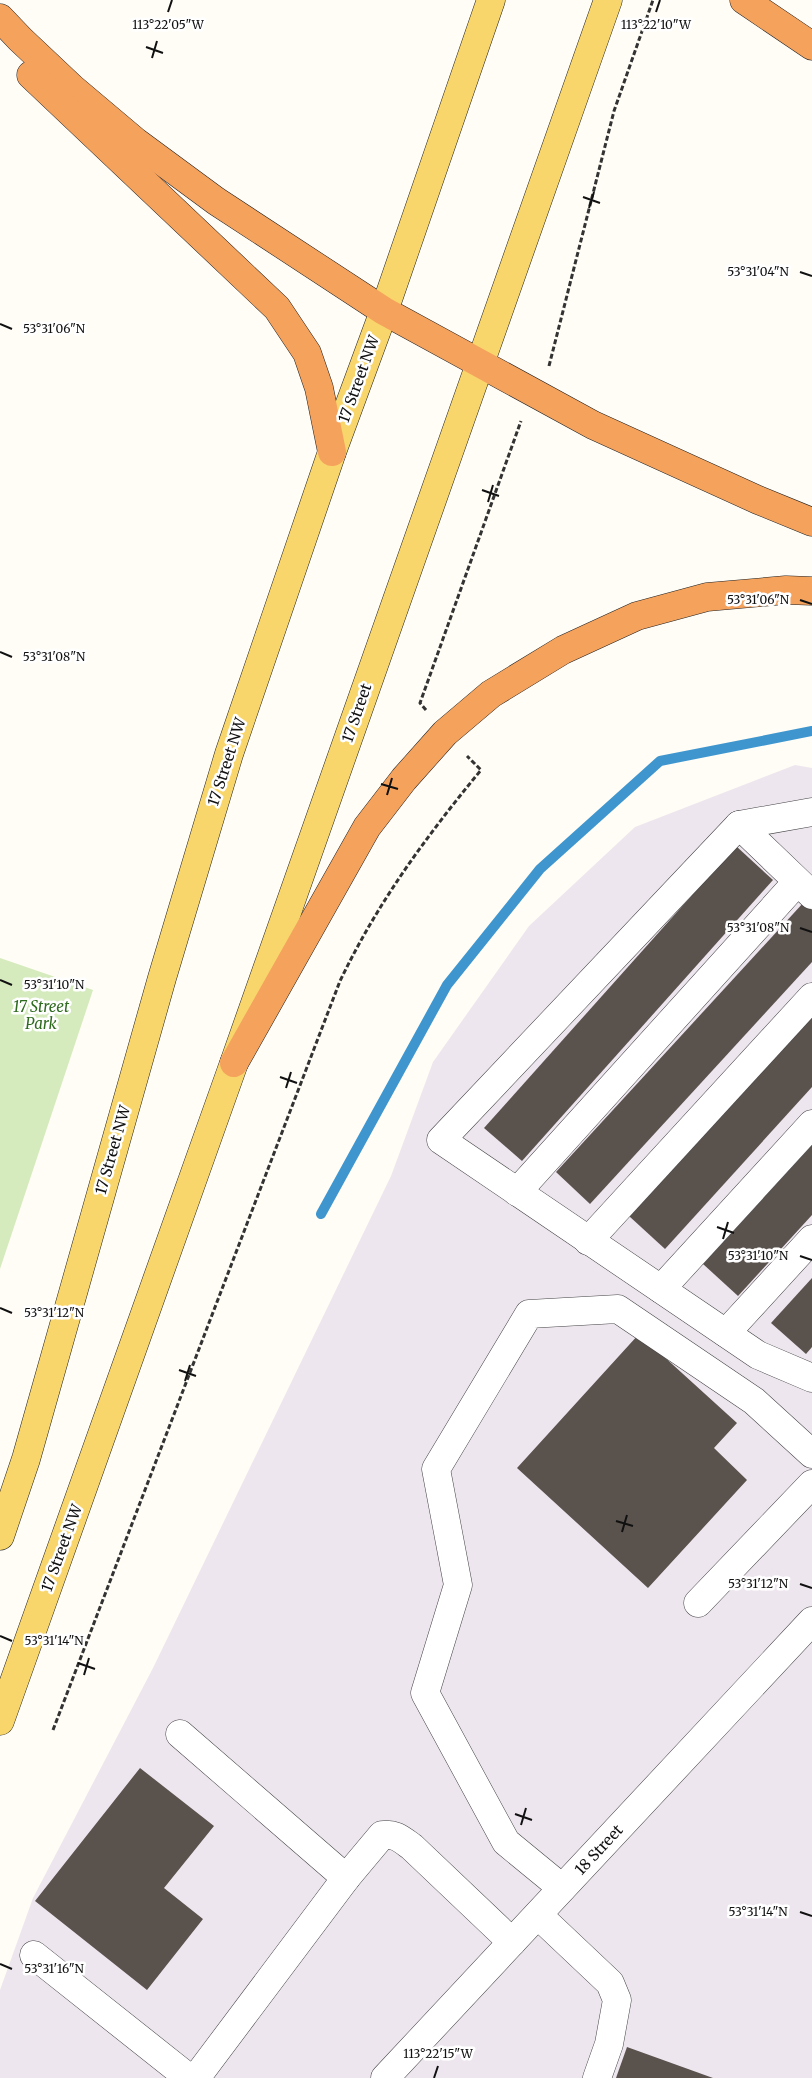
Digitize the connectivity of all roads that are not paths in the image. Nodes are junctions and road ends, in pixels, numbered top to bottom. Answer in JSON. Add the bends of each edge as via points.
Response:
{"nodes":[{"id":1,"x":608,"y":0,"type":"edge"},
{"id":2,"x":744,"y":0,"type":"edge"},
{"id":3,"x":488,"y":8,"type":"edge"},
{"id":4,"x":0,"y":18,"type":"edge"},
{"id":5,"x":0,"y":34,"type":"edge"},
{"id":6,"x":812,"y":46,"type":"edge"},
{"id":7,"x":384,"y":311,"type":"junction"},
{"id":8,"x":480,"y":363,"type":"junction"},
{"id":9,"x":332,"y":452,"type":"junction"},
{"id":10,"x":812,"y":522,"type":"edge"},
{"id":11,"x":812,"y":591,"type":"edge"},
{"id":12,"x":812,"y":812,"type":"edge"},
{"id":13,"x":739,"y":825,"type":"junction"},
{"id":14,"x":804,"y":889,"type":"edge"},
{"id":15,"x":812,"y":997,"type":"edge"},
{"id":16,"x":234,"y":1063,"type":"junction"},
{"id":17,"x":812,"y":1124,"type":"edge"},
{"id":18,"x":517,"y":1192,"type":"junction"},
{"id":19,"x":812,"y":1239,"type":"edge"},
{"id":20,"x":588,"y":1240,"type":"junction"},
{"id":21,"x":661,"y":1289,"type":"junction"},
{"id":22,"x":726,"y":1334,"type":"junction"},
{"id":23,"x":812,"y":1378,"type":"edge"},
{"id":24,"x":812,"y":1454,"type":"edge"},
{"id":25,"x":812,"y":1484,"type":"edge"},
{"id":26,"x":0,"y":1536,"type":"edge"},
{"id":27,"x":698,"y":1603,"type":"dead end"},
{"id":28,"x":812,"y":1621,"type":"edge"},
{"id":29,"x":0,"y":1721,"type":"edge"},
{"id":30,"x":180,"y":1734,"type":"dead end"},
{"id":31,"x":346,"y":1878,"type":"junction"},
{"id":32,"x":562,"y":1888,"type":"junction"},
{"id":33,"x":538,"y":1914,"type":"junction"},
{"id":34,"x":512,"y":1942,"type":"junction"},
{"id":35,"x":34,"y":1955,"type":"dead end"},
{"id":36,"x":189,"y":2078,"type":"edge"},
{"id":37,"x":196,"y":2078,"type":"edge"},
{"id":38,"x":385,"y":2078,"type":"edge"},
{"id":39,"x":597,"y":2078,"type":"edge"}],
"edges":[{"from":1,"to":8,"type":"main road"},
{"from":2,"to":6,"type":"highway"},
{"from":3,"to":7,"type":"main road","name":"17 Street NW"},
{"from":4,"to":7,"type":"highway","via":[[72,88],[136,142],[216,201]]},
{"from":5,"to":9,"type":"highway","via":[[25,70],[277,308],[307,353],[320,388]]},
{"from":7,"to":8,"type":"highway"},
{"from":7,"to":9,"type":"main road","name":"17 Street NW"},
{"from":8,"to":10,"type":"highway","via":[[593,425]]},
{"from":8,"to":16,"type":"main road","name":"17 Street"},
{"from":9,"to":26,"type":"main road","name":"17 Street NW","via":[[229,754],[26,1459]]},
{"from":11,"to":16,"type":"highway","via":[[707,597],[637,616],[563,650],[491,694],[445,733],[404,778],[367,827]]},
{"from":12,"to":13,"type":"street"},
{"from":13,"to":14,"type":"street"},
{"from":13,"to":18,"type":"street","via":[[441,1140]]},
{"from":14,"to":18,"type":"street"},
{"from":15,"to":20,"type":"street"},
{"from":16,"to":29,"type":"main road","name":"17 Street NW"},
{"from":17,"to":21,"type":"street"},
{"from":18,"to":20,"type":"street"},
{"from":19,"to":22,"type":"street"},
{"from":20,"to":21,"type":"street"},
{"from":21,"to":22,"type":"street"},
{"from":22,"to":23,"type":"street","via":[[758,1355]]},
{"from":24,"to":32,"type":"street","via":[[754,1401],[618,1309],[530,1314],[436,1469],[458,1585],[425,1694],[506,1842]]},
{"from":25,"to":27,"type":"street"},
{"from":28,"to":32,"type":"street","name":"18 Street"},
{"from":30,"to":31,"type":"street"},
{"from":31,"to":34,"type":"street","via":[[382,1836],[398,1836]]},
{"from":31,"to":37,"type":"street"},
{"from":32,"to":33,"type":"street","name":"18 Street"},
{"from":33,"to":34,"type":"street","name":"18 Street"},
{"from":33,"to":39,"type":"street","via":[[610,1983],[617,2000],[609,2044]]},
{"from":34,"to":38,"type":"street","name":"18 Street"},
{"from":35,"to":36,"type":"street"}]}
